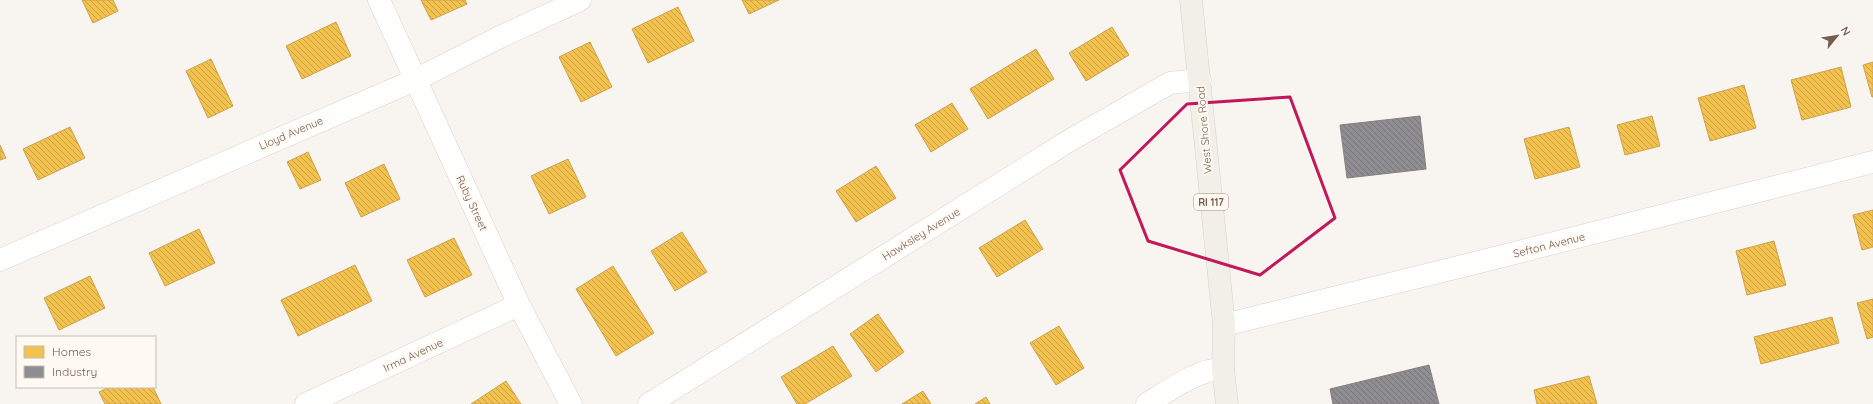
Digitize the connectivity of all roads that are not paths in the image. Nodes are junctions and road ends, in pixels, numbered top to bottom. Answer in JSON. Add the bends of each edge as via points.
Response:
{"nodes":[{"id":1,"x":379,"y":0,"type":"edge"},
{"id":2,"x":580,"y":0,"type":"edge"},
{"id":3,"x":1191,"y":0,"type":"edge"},
{"id":4,"x":415,"y":80,"type":"junction"},
{"id":5,"x":1200,"y":80,"type":"junction"},
{"id":6,"x":1873,"y":162,"type":"edge"},
{"id":7,"x":0,"y":260,"type":"edge"},
{"id":8,"x":519,"y":305,"type":"junction"},
{"id":9,"x":1224,"y":325,"type":"junction"},
{"id":10,"x":1223,"y":369,"type":"junction"},
{"id":11,"x":306,"y":404,"type":"edge"},
{"id":12,"x":571,"y":404,"type":"edge"},
{"id":13,"x":649,"y":404,"type":"edge"},
{"id":14,"x":1147,"y":404,"type":"edge"},
{"id":15,"x":1227,"y":404,"type":"edge"}],
"edges":[{"from":1,"to":4,"type":"street","name":"Ruby Street"},
{"from":2,"to":4,"type":"street","name":"Lloyd Avenue"},
{"from":3,"to":5,"type":"main road","name":"West Shore Road","number":"RI 117"},
{"from":4,"to":7,"type":"street","name":"Lloyd Avenue"},
{"from":4,"to":8,"type":"street","name":"Ruby Street"},
{"from":5,"to":9,"type":"main road","name":"West Shore Road","number":"RI 117"},
{"from":5,"to":13,"type":"street","name":"Hawksley Avenue","via":[[1170,83],[1067,142]]},
{"from":6,"to":9,"type":"street","name":"Sefton Avenue"},
{"from":8,"to":11,"type":"street","name":"Irma Avenue"},
{"from":8,"to":12,"type":"street","name":"Ruby Street"},
{"from":9,"to":10,"type":"main road","name":"West Shore Road","number":"RI 117"},
{"from":10,"to":14,"type":"street","via":[[1213,369],[1174,387]]},
{"from":10,"to":15,"type":"main road","name":"West Shore Road","number":"RI 117"}]}
